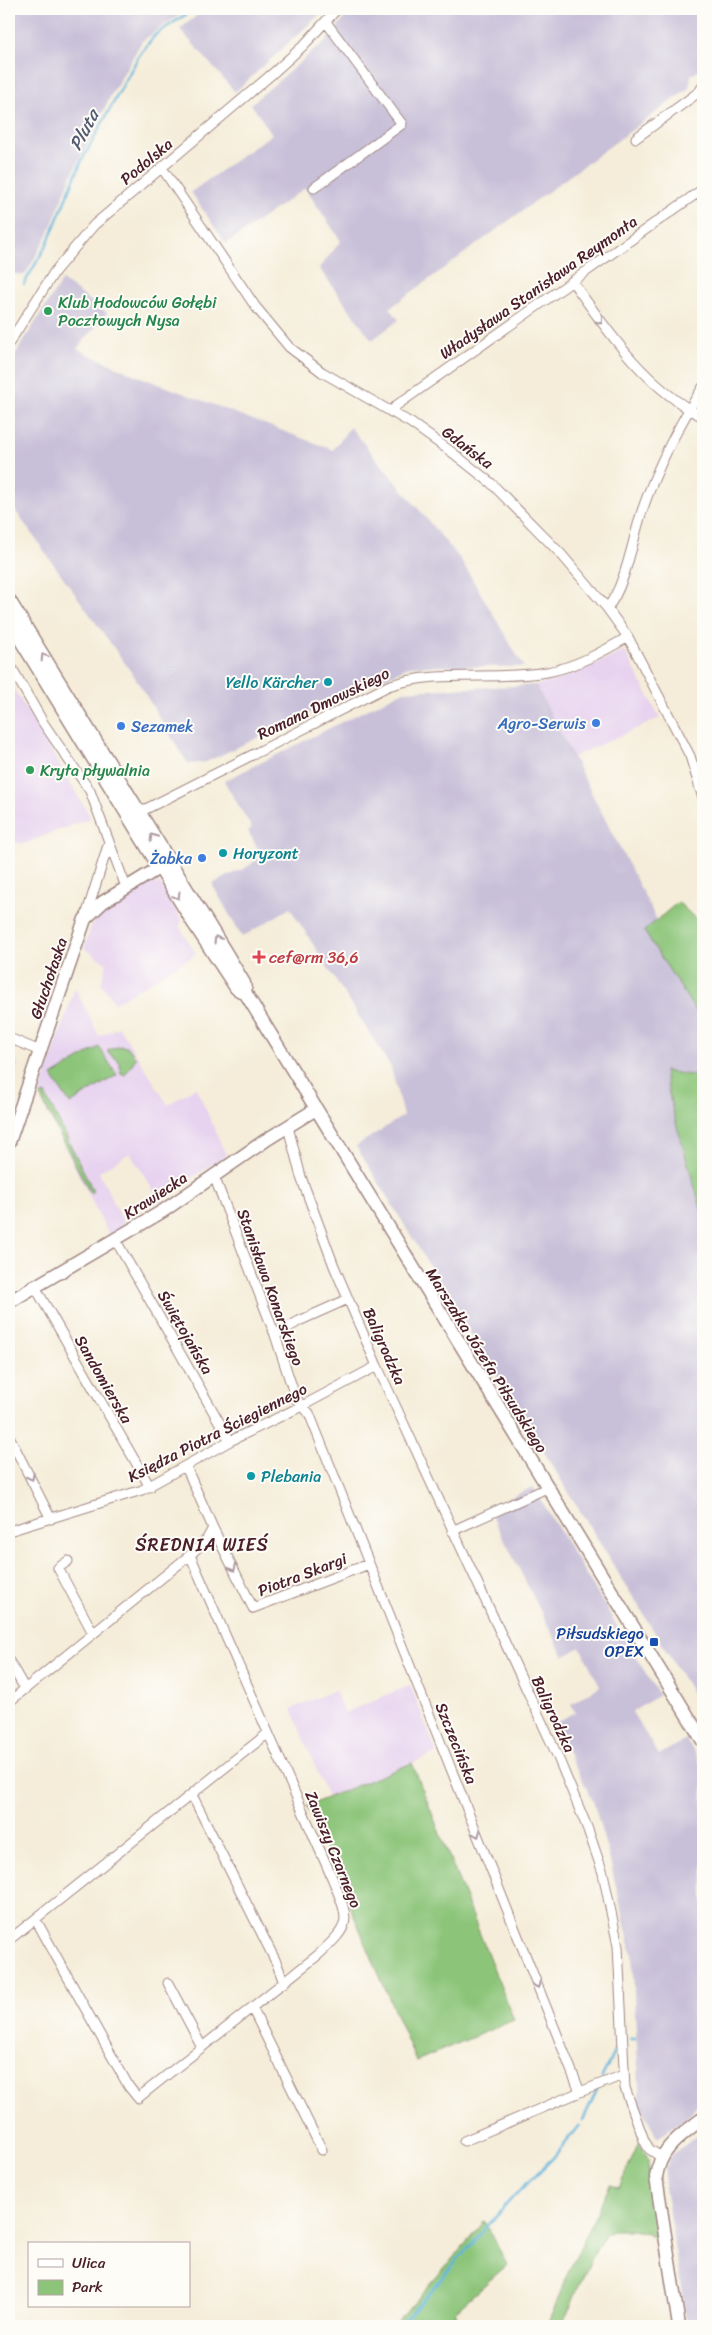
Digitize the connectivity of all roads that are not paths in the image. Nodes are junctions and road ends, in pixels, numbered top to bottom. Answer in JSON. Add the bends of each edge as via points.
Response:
{"nodes":[{"id":1,"x":337,"y":9,"type":"edge"},
{"id":2,"x":326,"y":22,"type":"junction"},
{"id":3,"x":703,"y":86,"type":"edge"},
{"id":4,"x":636,"y":138,"type":"dead end"},
{"id":5,"x":162,"y":168,"type":"junction"},
{"id":6,"x":314,"y":188,"type":"dead end"},
{"id":7,"x":703,"y":189,"type":"edge"},
{"id":8,"x":572,"y":281,"type":"junction"},
{"id":9,"x":9,"y":343,"type":"edge"},
{"id":10,"x":703,"y":387,"type":"edge"},
{"id":11,"x":690,"y":409,"type":"junction"},
{"id":12,"x":391,"y":412,"type":"junction"},
{"id":13,"x":703,"y":417,"type":"edge"},
{"id":14,"x":9,"y":600,"type":"edge"},
{"id":15,"x":607,"y":608,"type":"junction"},
{"id":16,"x":9,"y":621,"type":"edge"},
{"id":17,"x":628,"y":637,"type":"junction"},
{"id":18,"x":9,"y":663,"type":"edge"},
{"id":19,"x":64,"y":701,"type":"junction"},
{"id":20,"x":703,"y":798,"type":"edge"},
{"id":21,"x":133,"y":816,"type":"junction"},
{"id":22,"x":109,"y":842,"type":"junction"},
{"id":23,"x":164,"y":865,"type":"junction"},
{"id":24,"x":126,"y":887,"type":"junction"},
{"id":25,"x":85,"y":919,"type":"junction"},
{"id":26,"x":9,"y":1038,"type":"edge"},
{"id":27,"x":40,"y":1051,"type":"junction"},
{"id":28,"x":316,"y":1110,"type":"junction"},
{"id":29,"x":288,"y":1127,"type":"junction"},
{"id":30,"x":9,"y":1142,"type":"edge"},
{"id":31,"x":214,"y":1176,"type":"junction"},
{"id":32,"x":115,"y":1239,"type":"junction"},
{"id":33,"x":34,"y":1286,"type":"junction"},
{"id":34,"x":348,"y":1299,"type":"junction"},
{"id":35,"x":9,"y":1302,"type":"edge"},
{"id":36,"x":275,"y":1335,"type":"junction"},
{"id":37,"x":377,"y":1366,"type":"junction"},
{"id":38,"x":302,"y":1406,"type":"junction"},
{"id":39,"x":9,"y":1436,"type":"edge"},
{"id":40,"x":230,"y":1441,"type":"junction"},
{"id":41,"x":186,"y":1466,"type":"junction"},
{"id":42,"x":150,"y":1487,"type":"junction"},
{"id":43,"x":547,"y":1488,"type":"junction"},
{"id":44,"x":51,"y":1519,"type":"junction"},
{"id":45,"x":213,"y":1528,"type":"junction"},
{"id":46,"x":9,"y":1531,"type":"edge"},
{"id":47,"x":452,"y":1531,"type":"junction"},
{"id":48,"x":190,"y":1555,"type":"junction"},
{"id":49,"x":68,"y":1561,"type":"dead end"},
{"id":50,"x":369,"y":1564,"type":"junction"},
{"id":51,"x":93,"y":1632,"type":"junction"},
{"id":52,"x":9,"y":1661,"type":"edge"},
{"id":53,"x":25,"y":1689,"type":"junction"},
{"id":54,"x":9,"y":1702,"type":"edge"},
{"id":55,"x":267,"y":1734,"type":"junction"},
{"id":56,"x":703,"y":1741,"type":"edge"},
{"id":57,"x":192,"y":1796,"type":"junction"},
{"id":58,"x":36,"y":1920,"type":"junction"},
{"id":59,"x":9,"y":1940,"type":"edge"},
{"id":60,"x":168,"y":1983,"type":"dead end"},
{"id":61,"x":284,"y":1983,"type":"junction"},
{"id":62,"x":252,"y":2008,"type":"junction"},
{"id":63,"x":202,"y":2047,"type":"junction"},
{"id":64,"x":623,"y":2075,"type":"junction"},
{"id":65,"x":580,"y":2092,"type":"junction"},
{"id":66,"x":703,"y":2118,"type":"edge"},
{"id":67,"x":464,"y":2142,"type":"dead end"},
{"id":68,"x":322,"y":2150,"type":"dead end"},
{"id":69,"x":661,"y":2157,"type":"junction"},
{"id":70,"x":678,"y":2326,"type":"edge"}],
"edges":[{"from":1,"to":2,"type":"street","name":"Podolska"},
{"from":2,"to":5,"type":"street","name":"Podolska","via":[[276,70]]},
{"from":2,"to":6,"type":"street","via":[[402,124]]},
{"from":3,"to":4,"type":"street"},
{"from":5,"to":9,"type":"street","name":"Podolska","via":[[71,250]]},
{"from":5,"to":12,"type":"street","name":"Gdańska","via":[[280,338],[322,372]]},
{"from":7,"to":8,"type":"street","name":"Władysława Stanisława Reymonta"},
{"from":8,"to":11,"type":"street","one_way":true,"via":[[627,357]]},
{"from":8,"to":12,"type":"street","name":"Władysława Stanisława Reymonta","via":[[397,404]]},
{"from":10,"to":11,"type":"street"},
{"from":11,"to":13,"type":"street"},
{"from":11,"to":15,"type":"street","via":[[649,492],[616,594]]},
{"from":12,"to":15,"type":"street","name":"Gdańska","via":[[454,453],[491,483],[542,534]]},
{"from":19,"to":14,"type":"main road","name":"Marszałka Józefa Piłsudskiego","one_way":true},
{"from":15,"to":17,"type":"street","name":"Gdańska"},
{"from":16,"to":19,"type":"main road","name":"Marszałka Józefa Piłsudskiego"},
{"from":17,"to":20,"type":"street","name":"Gdańska","via":[[690,756]]},
{"from":17,"to":21,"type":"street","name":"Romana Dmowskiego","via":[[575,664],[546,672],[427,677],[388,686]]},
{"from":18,"to":22,"type":"street","via":[[44,724],[90,791]]},
{"from":19,"to":21,"type":"main road","name":"Marszałka Józefa Piłsudskiego"},
{"from":21,"to":23,"type":"main road","name":"Marszałka Józefa Piłsudskiego"},
{"from":22,"to":24,"type":"street"},
{"from":22,"to":25,"type":"street"},
{"from":23,"to":24,"type":"main road","name":"Głuchołaska"},
{"from":23,"to":28,"type":"main road","name":"Marszałka Józefa Piłsudskiego","via":[[244,983],[246,994]]},
{"from":24,"to":25,"type":"main road","name":"Głuchołaska"},
{"from":25,"to":27,"type":"main road","name":"Głuchołaska"},
{"from":26,"to":27,"type":"street"},
{"from":27,"to":30,"type":"main road","name":"Głuchołaska"},
{"from":28,"to":29,"type":"main road","name":"Krawiecka"},
{"from":28,"to":43,"type":"main road","name":"Marszałka Józefa Piłsudskiego"},
{"from":29,"to":31,"type":"main road","name":"Krawiecka"},
{"from":29,"to":34,"type":"street","name":"Baligrodzka","via":[[301,1177]]},
{"from":31,"to":32,"type":"main road","name":"Krawiecka"},
{"from":31,"to":36,"type":"street","name":"Stanisława Konarskiego"},
{"from":32,"to":33,"type":"main road","name":"Krawiecka"},
{"from":32,"to":40,"type":"street","name":"Świętojańska"},
{"from":33,"to":35,"type":"main road","name":"Krawiecka"},
{"from":33,"to":42,"type":"street","name":"Sandomierska"},
{"from":34,"to":36,"type":"street","name":"Baligrodzka"},
{"from":34,"to":37,"type":"street","name":"Baligrodzka"},
{"from":36,"to":38,"type":"street","name":"Stanisława Konarskiego","via":[[296,1399]]},
{"from":37,"to":38,"type":"street","name":"Księdza Piotra Ściegiennego"},
{"from":37,"to":47,"type":"street","name":"Baligrodzka"},
{"from":38,"to":40,"type":"street","name":"Księdza Piotra Ściegiennego"},
{"from":38,"to":50,"type":"street","name":"Szczecińska","via":[[309,1412]]},
{"from":39,"to":44,"type":"street","one_way":true},
{"from":40,"to":41,"type":"street","name":"Księdza Piotra Ściegiennego"},
{"from":41,"to":42,"type":"street","name":"Księdza Piotra Ściegiennego"},
{"from":41,"to":45,"type":"street","name":"Piotra Skargi"},
{"from":42,"to":44,"type":"street","name":"Księdza Piotra Ściegiennego"},
{"from":43,"to":47,"type":"street"},
{"from":43,"to":56,"type":"main road","name":"Marszałka Józefa Piłsudskiego"},
{"from":44,"to":46,"type":"street","name":"Księdza Piotra Ściegiennego"},
{"from":45,"to":48,"type":"street","via":[[207,1539]]},
{"from":45,"to":50,"type":"street","name":"Piotra Skargi","one_way":true,"via":[[253,1608]]},
{"from":47,"to":64,"type":"street","name":"Baligrodzka","via":[[557,1755],[603,1873],[618,1946]]},
{"from":48,"to":51,"type":"street"},
{"from":48,"to":55,"type":"street","name":"Zawiszy Czarnego"},
{"from":49,"to":51,"type":"street","via":[[58,1568]]},
{"from":50,"to":65,"type":"street","name":"Szczecińska","one_way":true},
{"from":51,"to":53,"type":"street"},
{"from":52,"to":53,"type":"street"},
{"from":53,"to":54,"type":"street"},
{"from":55,"to":57,"type":"street"},
{"from":55,"to":61,"type":"street","name":"Zawiszy Czarnego","via":[[278,1752],[345,1911],[346,1924],[340,1935]]},
{"from":57,"to":58,"type":"street"},
{"from":57,"to":61,"type":"street"},
{"from":58,"to":59,"type":"street"},
{"from":58,"to":63,"type":"street","name":"Zawiszy Czarnego","via":[[128,2088],[138,2098]]},
{"from":60,"to":63,"type":"street"},
{"from":61,"to":62,"type":"street","name":"Zawiszy Czarnego"},
{"from":62,"to":63,"type":"street","name":"Zawiszy Czarnego"},
{"from":62,"to":68,"type":"street"},
{"from":64,"to":65,"type":"street"},
{"from":64,"to":69,"type":"street","name":"Baligrodzka","via":[[630,2105],[644,2140]]},
{"from":65,"to":67,"type":"street"},
{"from":66,"to":69,"type":"main road","via":[[669,2145]]},
{"from":69,"to":70,"type":"main road","via":[[656,2176],[657,2192]]}]}
